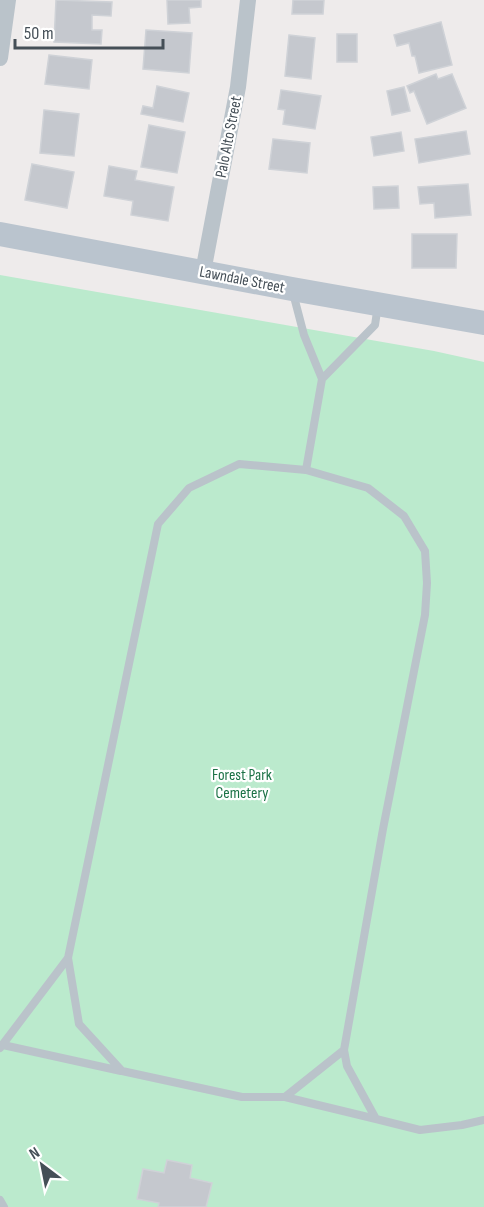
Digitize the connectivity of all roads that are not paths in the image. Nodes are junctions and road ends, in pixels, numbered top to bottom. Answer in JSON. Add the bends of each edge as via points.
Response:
{"nodes":[{"id":1,"x":8,"y":0,"type":"edge"},
{"id":2,"x":248,"y":0,"type":"edge"},
{"id":3,"x":0,"y":58,"type":"edge"},
{"id":4,"x":0,"y":234,"type":"edge"},
{"id":5,"x":203,"y":272,"type":"junction"},
{"id":6,"x":292,"y":289,"type":"junction"},
{"id":7,"x":378,"y":304,"type":"junction"},
{"id":8,"x":484,"y":323,"type":"edge"},
{"id":9,"x":322,"y":379,"type":"junction"},
{"id":10,"x":306,"y":470,"type":"junction"},
{"id":11,"x":68,"y":958,"type":"junction"},
{"id":12,"x":2,"y":1046,"type":"edge"},
{"id":13,"x":344,"y":1050,"type":"junction"},
{"id":14,"x":122,"y":1071,"type":"junction"},
{"id":15,"x":285,"y":1097,"type":"junction"},
{"id":16,"x":376,"y":1119,"type":"junction"},
{"id":17,"x":484,"y":1120,"type":"edge"},
{"id":18,"x":0,"y":1200,"type":"edge"},
{"id":19,"x":4,"y":1207,"type":"edge"}],
"edges":[{"from":1,"to":3,"type":"street"},
{"from":2,"to":5,"type":"street","name":"Palo Alto Street","via":[[238,87]]},
{"from":4,"to":5,"type":"main road","name":"Lawndale Street"},
{"from":5,"to":6,"type":"main road","name":"Lawndale Street"},
{"from":6,"to":7,"type":"main road","name":"Lawndale Street"},
{"from":6,"to":9,"type":"lane","via":[[304,335]]},
{"from":7,"to":8,"type":"main road","name":"Lawndale Street"},
{"from":7,"to":9,"type":"lane","via":[[375,325]]},
{"from":9,"to":10,"type":"lane"},
{"from":10,"to":11,"type":"lane","via":[[238,464],[189,488],[158,524]]},
{"from":10,"to":13,"type":"lane","via":[[368,488],[404,516],[424,551],[427,583],[425,615]]},
{"from":11,"to":12,"type":"lane"},
{"from":11,"to":14,"type":"lane","via":[[79,1024]]},
{"from":12,"to":14,"type":"lane"},
{"from":13,"to":15,"type":"lane"},
{"from":13,"to":16,"type":"lane","via":[[347,1066]]},
{"from":14,"to":15,"type":"lane","via":[[242,1097]]},
{"from":15,"to":16,"type":"lane"},
{"from":16,"to":17,"type":"lane","via":[[420,1130]]},
{"from":18,"to":19,"type":"lane"}]}
